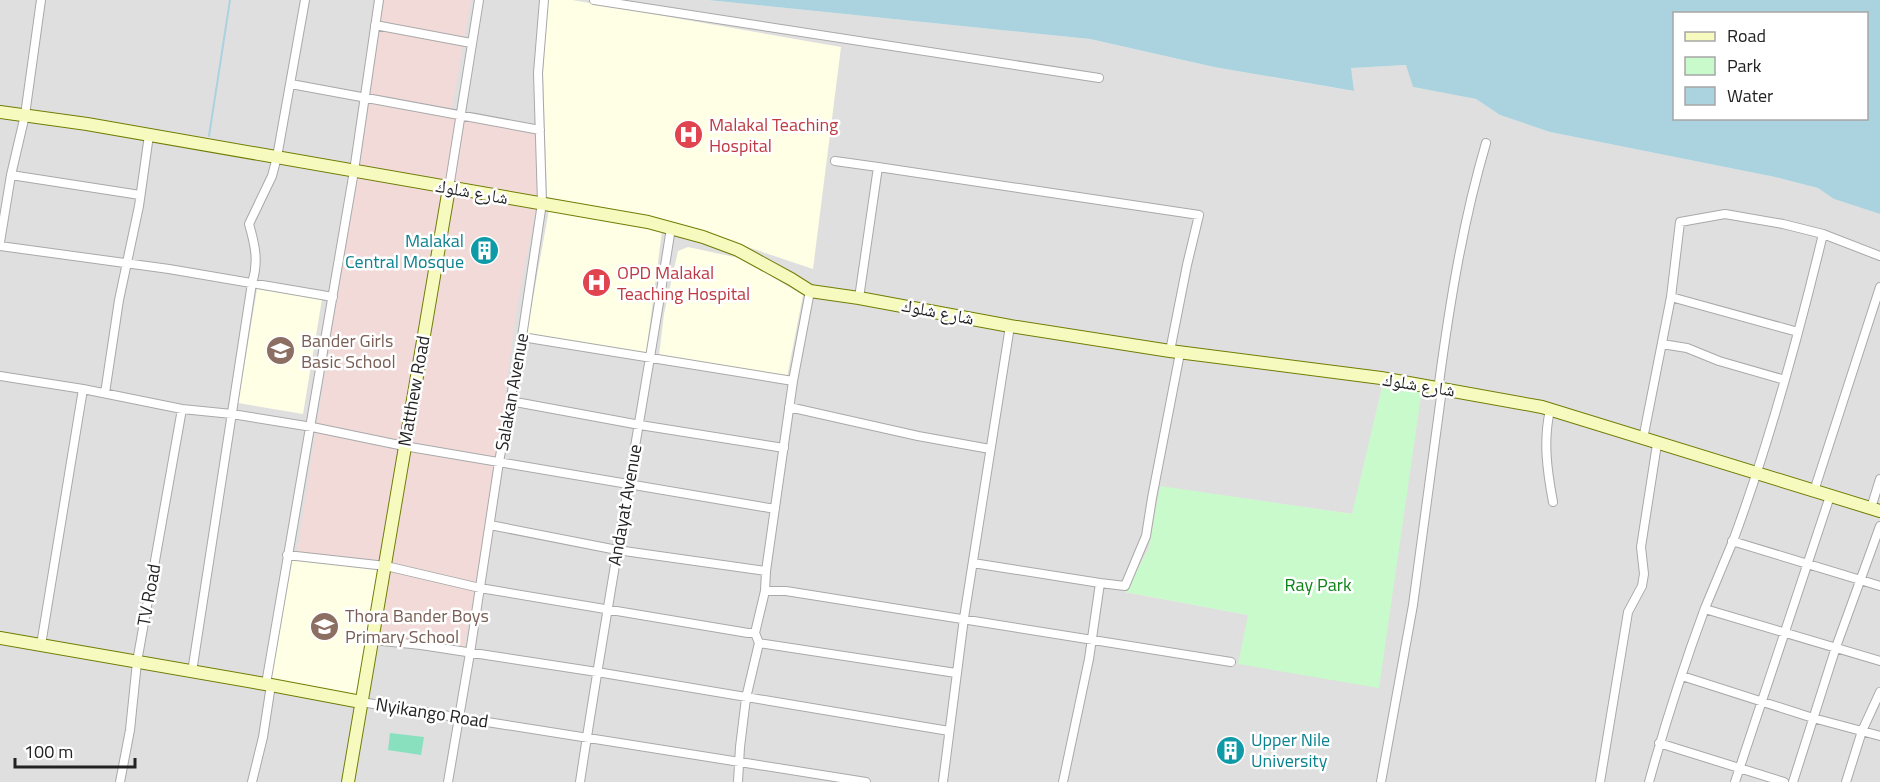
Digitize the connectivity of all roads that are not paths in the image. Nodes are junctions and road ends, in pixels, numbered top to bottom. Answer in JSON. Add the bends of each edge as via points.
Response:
{"nodes":[{"id":1,"x":42,"y":0,"type":"edge"},
{"id":2,"x":305,"y":0,"type":"edge"},
{"id":3,"x":379,"y":0,"type":"edge"},
{"id":4,"x":479,"y":0,"type":"edge"},
{"id":5,"x":544,"y":0,"type":"edge"},
{"id":6,"x":594,"y":0,"type":"edge"},
{"id":7,"x":375,"y":25,"type":"junction"},
{"id":8,"x":471,"y":43,"type":"junction"},
{"id":9,"x":1099,"y":78,"type":"dead end"},
{"id":10,"x":291,"y":84,"type":"junction"},
{"id":11,"x":365,"y":98,"type":"junction"},
{"id":12,"x":0,"y":112,"type":"edge"},
{"id":13,"x":25,"y":115,"type":"junction"},
{"id":14,"x":460,"y":115,"type":"junction"},
{"id":15,"x":540,"y":130,"type":"junction"},
{"id":16,"x":149,"y":135,"type":"junction"},
{"id":17,"x":1486,"y":143,"type":"dead end"},
{"id":18,"x":278,"y":157,"type":"junction"},
{"id":19,"x":835,"y":161,"type":"dead end"},
{"id":20,"x":878,"y":167,"type":"junction"},
{"id":21,"x":354,"y":171,"type":"junction"},
{"id":22,"x":11,"y":175,"type":"junction"},
{"id":23,"x":449,"y":188,"type":"junction"},
{"id":24,"x":140,"y":195,"type":"junction"},
{"id":25,"x":542,"y":203,"type":"junction"},
{"id":26,"x":671,"y":228,"type":"junction"},
{"id":27,"x":1823,"y":234,"type":"junction"},
{"id":28,"x":0,"y":244,"type":"edge"},
{"id":29,"x":1880,"y":256,"type":"edge"},
{"id":30,"x":127,"y":263,"type":"junction"},
{"id":31,"x":252,"y":283,"type":"junction"},
{"id":32,"x":1880,"y":287,"type":"edge"},
{"id":33,"x":810,"y":291,"type":"junction"},
{"id":34,"x":333,"y":297,"type":"junction"},
{"id":35,"x":859,"y":297,"type":"junction"},
{"id":36,"x":1671,"y":297,"type":"junction"},
{"id":37,"x":1011,"y":326,"type":"junction"},
{"id":38,"x":1798,"y":332,"type":"junction"},
{"id":39,"x":522,"y":337,"type":"junction"},
{"id":40,"x":1662,"y":344,"type":"junction"},
{"id":41,"x":1175,"y":352,"type":"junction"},
{"id":42,"x":651,"y":358,"type":"junction"},
{"id":43,"x":0,"y":376,"type":"edge"},
{"id":44,"x":1785,"y":380,"type":"junction"},
{"id":45,"x":793,"y":381,"type":"junction"},
{"id":46,"x":83,"y":389,"type":"junction"},
{"id":47,"x":1442,"y":390,"type":"junction"},
{"id":48,"x":105,"y":393,"type":"junction"},
{"id":49,"x":510,"y":401,"type":"junction"},
{"id":50,"x":789,"y":407,"type":"junction"},
{"id":51,"x":182,"y":409,"type":"junction"},
{"id":52,"x":1550,"y":410,"type":"junction"},
{"id":53,"x":232,"y":414,"type":"junction"},
{"id":54,"x":640,"y":425,"type":"junction"},
{"id":55,"x":312,"y":427,"type":"junction"},
{"id":56,"x":1643,"y":439,"type":"junction"},
{"id":57,"x":1657,"y":444,"type":"junction"},
{"id":58,"x":404,"y":447,"type":"junction"},
{"id":59,"x":784,"y":448,"type":"junction"},
{"id":60,"x":990,"y":449,"type":"junction"},
{"id":61,"x":499,"y":462,"type":"junction"},
{"id":62,"x":1756,"y":472,"type":"junction"},
{"id":63,"x":1880,"y":480,"type":"edge"},
{"id":64,"x":629,"y":484,"type":"junction"},
{"id":65,"x":1814,"y":491,"type":"junction"},
{"id":66,"x":1830,"y":496,"type":"junction"},
{"id":67,"x":1553,"y":502,"type":"dead end"},
{"id":68,"x":775,"y":509,"type":"junction"},
{"id":69,"x":1875,"y":510,"type":"edge"},
{"id":70,"x":490,"y":525,"type":"junction"},
{"id":71,"x":1880,"y":526,"type":"edge"},
{"id":72,"x":1732,"y":541,"type":"junction"},
{"id":73,"x":617,"y":550,"type":"junction"},
{"id":74,"x":287,"y":555,"type":"junction"},
{"id":75,"x":973,"y":563,"type":"junction"},
{"id":76,"x":1807,"y":565,"type":"junction"},
{"id":77,"x":386,"y":566,"type":"junction"},
{"id":78,"x":766,"y":571,"type":"junction"},
{"id":79,"x":1861,"y":580,"type":"junction"},
{"id":80,"x":1100,"y":584,"type":"junction"},
{"id":81,"x":1880,"y":586,"type":"edge"},
{"id":82,"x":480,"y":588,"type":"junction"},
{"id":83,"x":765,"y":591,"type":"junction"},
{"id":84,"x":607,"y":608,"type":"junction"},
{"id":85,"x":1705,"y":609,"type":"junction"},
{"id":86,"x":964,"y":618,"type":"junction"},
{"id":87,"x":755,"y":633,"type":"junction"},
{"id":88,"x":1784,"y":633,"type":"junction"},
{"id":89,"x":0,"y":638,"type":"edge"},
{"id":90,"x":373,"y":640,"type":"junction"},
{"id":91,"x":1092,"y":640,"type":"junction"},
{"id":92,"x":759,"y":643,"type":"junction"},
{"id":93,"x":41,"y":645,"type":"junction"},
{"id":94,"x":1836,"y":647,"type":"junction"},
{"id":95,"x":470,"y":653,"type":"junction"},
{"id":96,"x":1880,"y":661,"type":"edge"},
{"id":97,"x":137,"y":662,"type":"junction"},
{"id":98,"x":1231,"y":662,"type":"dead end"},
{"id":99,"x":192,"y":672,"type":"junction"},
{"id":100,"x":597,"y":672,"type":"junction"},
{"id":101,"x":956,"y":673,"type":"junction"},
{"id":102,"x":1682,"y":676,"type":"junction"},
{"id":103,"x":268,"y":684,"type":"junction"},
{"id":104,"x":1880,"y":692,"type":"edge"},
{"id":105,"x":746,"y":698,"type":"junction"},
{"id":106,"x":1762,"y":700,"type":"junction"},
{"id":107,"x":361,"y":702,"type":"junction"},
{"id":108,"x":459,"y":718,"type":"junction"},
{"id":109,"x":1813,"y":718,"type":"junction"},
{"id":110,"x":949,"y":731,"type":"junction"},
{"id":111,"x":1862,"y":731,"type":"junction"},
{"id":112,"x":1880,"y":736,"type":"edge"},
{"id":113,"x":587,"y":737,"type":"junction"},
{"id":114,"x":1659,"y":743,"type":"junction"},
{"id":115,"x":740,"y":762,"type":"junction"},
{"id":116,"x":1739,"y":768,"type":"junction"},
{"id":117,"x":825,"y":779,"type":"edge"},
{"id":118,"x":120,"y":782,"type":"edge"},
{"id":119,"x":252,"y":782,"type":"edge"},
{"id":120,"x":348,"y":782,"type":"edge"},
{"id":121,"x":448,"y":782,"type":"edge"},
{"id":122,"x":580,"y":782,"type":"edge"},
{"id":123,"x":738,"y":782,"type":"edge"},
{"id":124,"x":866,"y":782,"type":"edge"},
{"id":125,"x":943,"y":782,"type":"edge"},
{"id":126,"x":1063,"y":782,"type":"edge"},
{"id":127,"x":1382,"y":782,"type":"edge"},
{"id":128,"x":1600,"y":782,"type":"edge"},
{"id":129,"x":1649,"y":782,"type":"edge"},
{"id":130,"x":1735,"y":782,"type":"edge"},
{"id":131,"x":1784,"y":782,"type":"edge"},
{"id":132,"x":1793,"y":782,"type":"edge"},
{"id":133,"x":1846,"y":782,"type":"edge"}],
"edges":[{"from":1,"to":13,"type":"street"},
{"from":2,"to":10,"type":"street"},
{"from":3,"to":7,"type":"street"},
{"from":4,"to":8,"type":"street","name":"Matthew Road"},
{"from":5,"to":15,"type":"street","name":"Salakan Avenue","via":[[538,73]]},
{"from":6,"to":9,"type":"street"},
{"from":7,"to":8,"type":"street"},
{"from":7,"to":11,"type":"street"},
{"from":8,"to":14,"type":"street","name":"Matthew Road"},
{"from":10,"to":11,"type":"street"},
{"from":10,"to":18,"type":"street"},
{"from":11,"to":14,"type":"street"},
{"from":11,"to":21,"type":"street"},
{"from":12,"to":13,"type":"street","name":"شارع شلوك"},
{"from":13,"to":16,"type":"street","name":"شارع شلوك"},
{"from":13,"to":22,"type":"street"},
{"from":14,"to":15,"type":"street"},
{"from":14,"to":23,"type":"street","name":"Matthew Road"},
{"from":15,"to":25,"type":"street","name":"Salakan Avenue"},
{"from":16,"to":18,"type":"street","name":"شارع شلوك"},
{"from":16,"to":24,"type":"street"},
{"from":17,"to":47,"type":"street","via":[[1471,194],[1451,298],[1439,383]]},
{"from":18,"to":21,"type":"street","name":"شارع شلوك"},
{"from":18,"to":31,"type":"street","via":[[249,224],[256,249]]},
{"from":19,"to":20,"type":"street"},
{"from":20,"to":35,"type":"street"},
{"from":20,"to":41,"type":"street","via":[[1199,215],[1187,265]]},
{"from":21,"to":23,"type":"street","name":"شارع شلوك"},
{"from":21,"to":34,"type":"street"},
{"from":22,"to":24,"type":"street"},
{"from":22,"to":28,"type":"street"},
{"from":23,"to":25,"type":"street","name":"شارع شلوك"},
{"from":23,"to":58,"type":"street","name":"Matthew Road"},
{"from":24,"to":30,"type":"street"},
{"from":25,"to":26,"type":"street","name":"شارع شلوك"},
{"from":25,"to":39,"type":"street","name":"Salakan Avenue"},
{"from":26,"to":33,"type":"street","name":"شارع شلوك","via":[[738,250]]},
{"from":26,"to":42,"type":"street","name":"Andayat Avenue"},
{"from":27,"to":29,"type":"street"},
{"from":27,"to":36,"type":"street","via":[[1725,214],[1680,222]]},
{"from":27,"to":38,"type":"street"},
{"from":28,"to":30,"type":"street"},
{"from":30,"to":31,"type":"street"},
{"from":30,"to":48,"type":"street"},
{"from":31,"to":34,"type":"street"},
{"from":31,"to":53,"type":"street"},
{"from":32,"to":65,"type":"street"},
{"from":33,"to":35,"type":"street","name":"شارع شلوك"},
{"from":33,"to":45,"type":"street"},
{"from":34,"to":55,"type":"street"},
{"from":35,"to":37,"type":"street","name":"شارع شلوك"},
{"from":36,"to":38,"type":"street"},
{"from":36,"to":40,"type":"street"},
{"from":37,"to":41,"type":"street","name":"شارع شلوك"},
{"from":37,"to":60,"type":"street"},
{"from":38,"to":44,"type":"street"},
{"from":39,"to":42,"type":"street"},
{"from":39,"to":49,"type":"street","name":"Salakan Avenue"},
{"from":40,"to":44,"type":"street","via":[[1688,348]]},
{"from":40,"to":56,"type":"street"},
{"from":41,"to":47,"type":"street","name":"شارع شلوك","via":[[1381,378]]},
{"from":41,"to":80,"type":"street","via":[[1146,536],[1125,586]]},
{"from":42,"to":45,"type":"street"},
{"from":42,"to":54,"type":"street","name":"Andayat Avenue"},
{"from":43,"to":46,"type":"street"},
{"from":44,"to":62,"type":"street"},
{"from":45,"to":50,"type":"street"},
{"from":46,"to":48,"type":"street"},
{"from":46,"to":93,"type":"street"},
{"from":47,"to":52,"type":"street","name":"شارع شلوك"},
{"from":47,"to":127,"type":"street","via":[[1413,605]]},
{"from":48,"to":51,"type":"street"},
{"from":49,"to":54,"type":"street"},
{"from":49,"to":61,"type":"street","name":"Salakan Avenue"},
{"from":50,"to":59,"type":"street"},
{"from":50,"to":60,"type":"street"},
{"from":51,"to":53,"type":"street"},
{"from":51,"to":97,"type":"street","name":"TV Road"},
{"from":52,"to":56,"type":"street","name":"شارع شلوك"},
{"from":52,"to":67,"type":"street","via":[[1545,432]]},
{"from":53,"to":55,"type":"street"},
{"from":53,"to":99,"type":"street"},
{"from":54,"to":59,"type":"street"},
{"from":54,"to":64,"type":"street","name":"Andayat Avenue"},
{"from":55,"to":58,"type":"street"},
{"from":55,"to":74,"type":"street"},
{"from":56,"to":57,"type":"street","name":"شارع شلوك"},
{"from":57,"to":62,"type":"street","name":"شارع شلوك"},
{"from":57,"to":128,"type":"street","via":[[1641,547],[1642,586],[1628,612]]},
{"from":58,"to":61,"type":"street"},
{"from":58,"to":77,"type":"street","name":"Matthew Road"},
{"from":59,"to":68,"type":"street"},
{"from":60,"to":75,"type":"street"},
{"from":61,"to":64,"type":"street"},
{"from":61,"to":70,"type":"street","name":"Salakan Avenue"},
{"from":62,"to":65,"type":"street","name":"شارع شلوك"},
{"from":62,"to":72,"type":"street"},
{"from":63,"to":69,"type":"street"},
{"from":64,"to":68,"type":"street"},
{"from":64,"to":73,"type":"street","name":"Andayat Avenue"},
{"from":65,"to":66,"type":"street","name":"شارع شلوك"},
{"from":66,"to":69,"type":"street","name":"شارع شلوك"},
{"from":66,"to":76,"type":"street"},
{"from":68,"to":78,"type":"street"},
{"from":70,"to":73,"type":"street"},
{"from":70,"to":82,"type":"street","name":"Salakan Avenue"},
{"from":71,"to":79,"type":"street"},
{"from":72,"to":76,"type":"street"},
{"from":72,"to":85,"type":"street"},
{"from":73,"to":78,"type":"street"},
{"from":73,"to":84,"type":"street","name":"Andayat Avenue"},
{"from":74,"to":77,"type":"street"},
{"from":74,"to":103,"type":"street"},
{"from":75,"to":80,"type":"street"},
{"from":75,"to":86,"type":"street"},
{"from":76,"to":79,"type":"street"},
{"from":76,"to":88,"type":"street"},
{"from":77,"to":82,"type":"street"},
{"from":77,"to":90,"type":"street","name":"Matthew Road"},
{"from":78,"to":83,"type":"street"},
{"from":79,"to":81,"type":"street"},
{"from":79,"to":94,"type":"street"},
{"from":80,"to":91,"type":"street"},
{"from":82,"to":84,"type":"street"},
{"from":82,"to":95,"type":"street","name":"Salakan Avenue"},
{"from":83,"to":86,"type":"street"},
{"from":83,"to":87,"type":"street"},
{"from":84,"to":87,"type":"street"},
{"from":84,"to":100,"type":"street","name":"Andayat Avenue"},
{"from":85,"to":88,"type":"street"},
{"from":85,"to":102,"type":"street"},
{"from":86,"to":91,"type":"street"},
{"from":86,"to":101,"type":"street"},
{"from":87,"to":92,"type":"street"},
{"from":88,"to":94,"type":"street"},
{"from":88,"to":106,"type":"street"},
{"from":89,"to":93,"type":"street","name":"Nyikango Road"},
{"from":90,"to":95,"type":"street"},
{"from":90,"to":107,"type":"street","name":"Matthew Road"},
{"from":91,"to":98,"type":"street"},
{"from":91,"to":126,"type":"street"},
{"from":92,"to":101,"type":"street"},
{"from":92,"to":105,"type":"street"},
{"from":93,"to":97,"type":"street","name":"Nyikango Road"},
{"from":94,"to":96,"type":"street"},
{"from":94,"to":109,"type":"street"},
{"from":95,"to":100,"type":"street"},
{"from":95,"to":108,"type":"street","name":"Salakan Avenue"},
{"from":97,"to":99,"type":"street","name":"Nyikango Road"},
{"from":97,"to":118,"type":"street","name":"TV Road"},
{"from":99,"to":103,"type":"street","name":"Nyikango Road"},
{"from":100,"to":105,"type":"street"},
{"from":100,"to":113,"type":"street","name":"Andayat Avenue"},
{"from":101,"to":110,"type":"street"},
{"from":102,"to":106,"type":"street"},
{"from":102,"to":114,"type":"street"},
{"from":103,"to":107,"type":"street","name":"Nyikango Road"},
{"from":103,"to":119,"type":"street","via":[[263,737]]},
{"from":104,"to":111,"type":"street"},
{"from":105,"to":110,"type":"street"},
{"from":105,"to":115,"type":"street"},
{"from":106,"to":109,"type":"street"},
{"from":106,"to":116,"type":"street"},
{"from":107,"to":108,"type":"street","name":"Nyikango Road"},
{"from":107,"to":120,"type":"street","name":"Matthew Road"},
{"from":108,"to":113,"type":"street","name":"Nyikango Road"},
{"from":108,"to":121,"type":"street","name":"Salakan Avenue"},
{"from":109,"to":111,"type":"street"},
{"from":109,"to":132,"type":"street"},
{"from":110,"to":125,"type":"street"},
{"from":111,"to":112,"type":"street"},
{"from":111,"to":133,"type":"street"},
{"from":113,"to":115,"type":"street","name":"Nyikango Road"},
{"from":113,"to":122,"type":"street","name":"Andayat Avenue"},
{"from":114,"to":116,"type":"street"},
{"from":114,"to":129,"type":"street"},
{"from":115,"to":117,"type":"street","name":"Nyikango Road"},
{"from":115,"to":123,"type":"street"},
{"from":116,"to":130,"type":"street"},
{"from":116,"to":131,"type":"street"},
{"from":117,"to":124,"type":"street","name":"Nyikango Road"}]}
